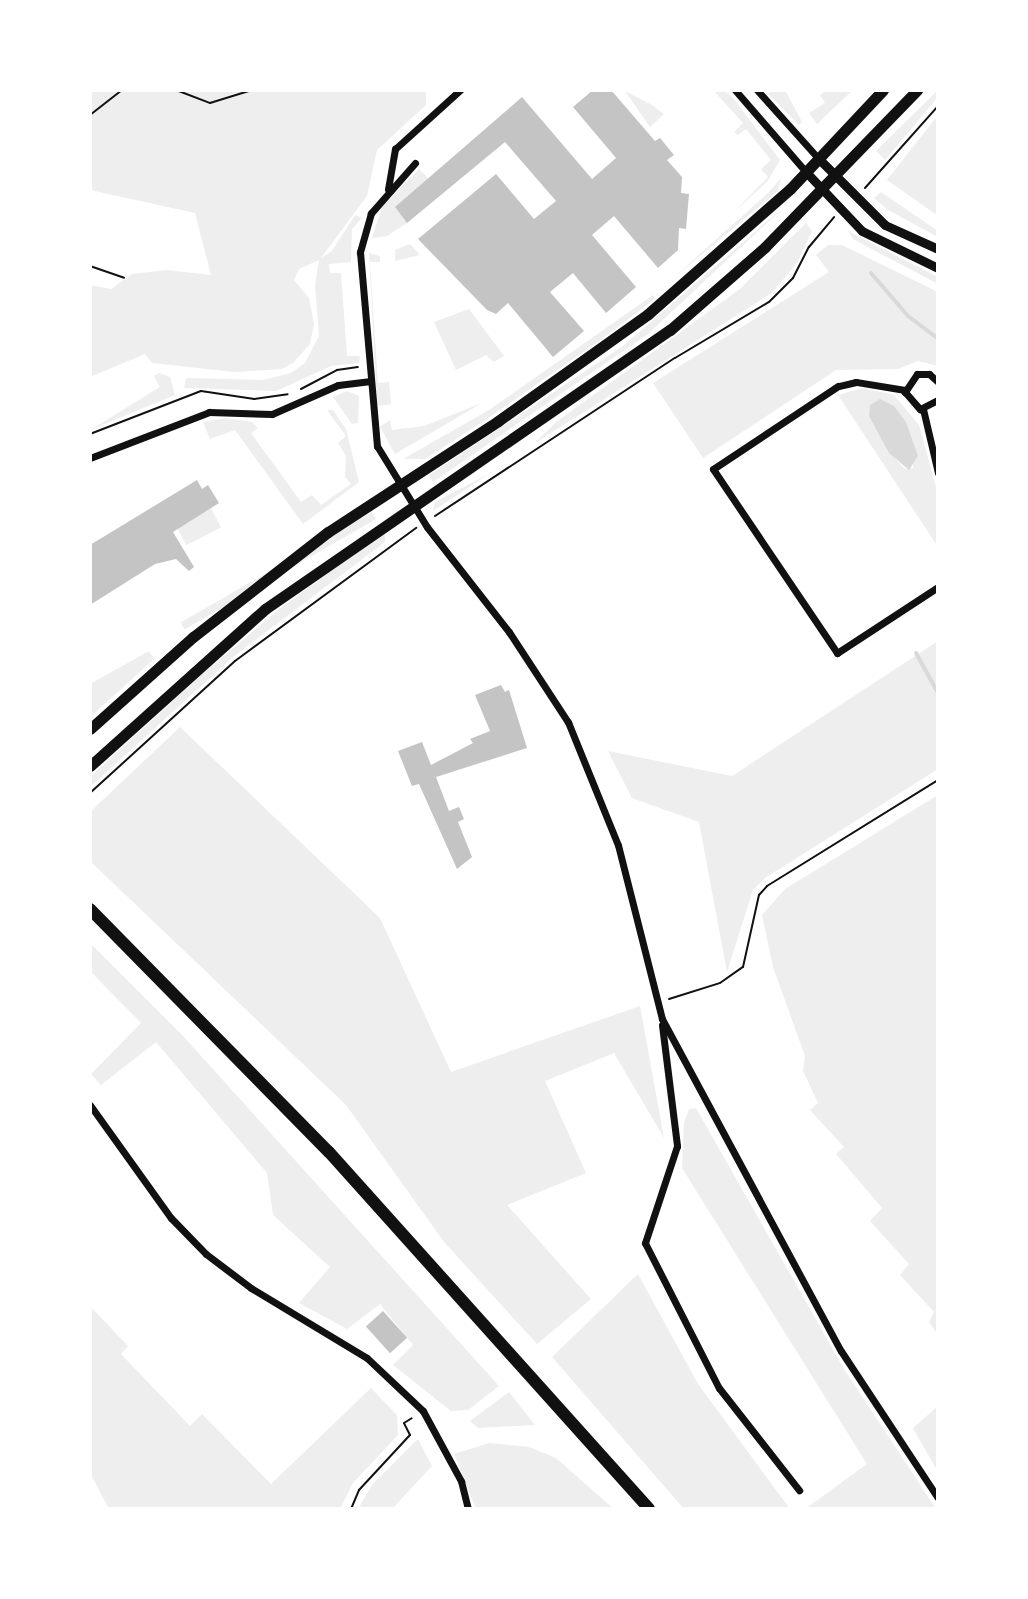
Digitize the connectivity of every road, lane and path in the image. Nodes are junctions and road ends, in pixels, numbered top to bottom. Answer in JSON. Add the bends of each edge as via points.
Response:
{"nodes":[{"id":1,"x":122,"y":90,"type":"edge"},
{"id":2,"x":176,"y":90,"type":"edge"},
{"id":3,"x":252,"y":90,"type":"edge"},
{"id":4,"x":460,"y":90,"type":"edge"},
{"id":5,"x":735,"y":90,"type":"edge"},
{"id":6,"x":757,"y":90,"type":"edge"},
{"id":7,"x":883,"y":90,"type":"edge"},
{"id":8,"x":917,"y":90,"type":"edge"},
{"id":9,"x":938,"y":106,"type":"edge"},
{"id":10,"x":90,"y":115,"type":"edge"},
{"id":11,"x":819,"y":159,"type":"junction"},
{"id":12,"x":415,"y":163,"type":"dead end"},
{"id":13,"x":806,"y":172,"type":"junction"},
{"id":14,"x":836,"y":177,"type":"junction"},
{"id":15,"x":388,"y":189,"type":"junction"},
{"id":16,"x":864,"y":189,"type":"dead end"},
{"id":17,"x":822,"y":190,"type":"junction"},
{"id":18,"x":834,"y":218,"type":"dead end"},
{"id":19,"x":938,"y":249,"type":"edge"},
{"id":20,"x":90,"y":266,"type":"edge"},
{"id":21,"x":938,"y":268,"type":"edge"},
{"id":22,"x":124,"y":278,"type":"dead end"},
{"id":23,"x":368,"y":367,"type":"junction"},
{"id":24,"x":369,"y":381,"type":"junction"},
{"id":25,"x":938,"y":382,"type":"edge"},
{"id":26,"x":905,"y":390,"type":"junction"},
{"id":27,"x":938,"y":400,"type":"edge"},
{"id":28,"x":923,"y":409,"type":"junction"},
{"id":29,"x":90,"y":434,"type":"edge"},
{"id":30,"x":90,"y":458,"type":"edge"},
{"id":31,"x":938,"y":473,"type":"edge"},
{"id":32,"x":399,"y":483,"type":"junction"},
{"id":33,"x":412,"y":505,"type":"junction"},
{"id":34,"x":433,"y":517,"type":"dead end"},
{"id":35,"x":414,"y":530,"type":"dead end"},
{"id":36,"x":938,"y":587,"type":"edge"},
{"id":37,"x":90,"y":729,"type":"edge"},
{"id":38,"x":90,"y":766,"type":"edge"},
{"id":39,"x":938,"y":780,"type":"edge"},
{"id":40,"x":90,"y":793,"type":"edge"},
{"id":41,"x":90,"y":909,"type":"edge"},
{"id":42,"x":668,"y":1000,"type":"dead end"},
{"id":43,"x":662,"y":1019,"type":"junction"},
{"id":44,"x":90,"y":1105,"type":"edge"},
{"id":45,"x":413,"y":1418,"type":"dead end"},
{"id":46,"x":799,"y":1490,"type":"dead end"},
{"id":47,"x":938,"y":1498,"type":"edge"},
{"id":48,"x":351,"y":1509,"type":"edge"},
{"id":49,"x":468,"y":1509,"type":"edge"},
{"id":50,"x":649,"y":1509,"type":"edge"}],
"edges":[{"from":1,"to":10,"type":"path"},
{"from":2,"to":3,"type":"path","via":[[210,103]]},
{"from":4,"to":15,"type":"street","via":[[395,149]]},
{"from":5,"to":13,"type":"street"},
{"from":6,"to":11,"type":"street"},
{"from":7,"to":11,"type":"main road"},
{"from":8,"to":14,"type":"main road"},
{"from":9,"to":16,"type":"path"},
{"from":11,"to":13,"type":"main road"},
{"from":11,"to":14,"type":"street"},
{"from":12,"to":15,"type":"street"},
{"from":13,"to":17,"type":"street"},
{"from":13,"to":32,"type":"main road","via":[[648,314]]},
{"from":14,"to":17,"type":"main road"},
{"from":14,"to":19,"type":"street","via":[[885,225]]},
{"from":15,"to":23,"type":"street","via":[[371,213],[360,252]]},
{"from":17,"to":21,"type":"street","via":[[862,231]]},
{"from":17,"to":33,"type":"main road","via":[[659,338]]},
{"from":18,"to":34,"type":"path","via":[[809,247],[793,278],[769,302]]},
{"from":20,"to":22,"type":"path"},
{"from":23,"to":24,"type":"street"},
{"from":23,"to":29,"type":"path","via":[[337,370],[279,397],[201,391]]},
{"from":24,"to":30,"type":"street","via":[[338,385],[272,414],[209,412]]},
{"from":24,"to":32,"type":"street","via":[[375,439]]},
{"from":25,"to":26,"type":"street","via":[[929,374],[917,374]]},
{"from":26,"to":28,"type":"street","via":[[910,403]]},
{"from":26,"to":36,"type":"street","via":[[856,382],[838,386],[713,469],[837,653]]},
{"from":27,"to":28,"type":"street"},
{"from":28,"to":31,"type":"street"},
{"from":32,"to":33,"type":"street"},
{"from":32,"to":37,"type":"main road","via":[[218,616]]},
{"from":33,"to":38,"type":"main road","via":[[265,609]]},
{"from":33,"to":43,"type":"street","via":[[516,642],[584,753],[618,845]]},
{"from":35,"to":40,"type":"path","via":[[257,643]]},
{"from":39,"to":42,"type":"path","via":[[767,886],[759,895],[743,967],[720,983]]},
{"from":41,"to":50,"type":"highway","via":[[329,1152]]},
{"from":43,"to":46,"type":"street","via":[[677,1146],[645,1243],[719,1388]]},
{"from":43,"to":47,"type":"street","via":[[833,1337]]},
{"from":44,"to":49,"type":"street","via":[[171,1218],[206,1254],[251,1288],[367,1358],[423,1411],[461,1481]]},
{"from":45,"to":48,"type":"path","via":[[404,1423],[410,1435],[359,1490]]}]}
